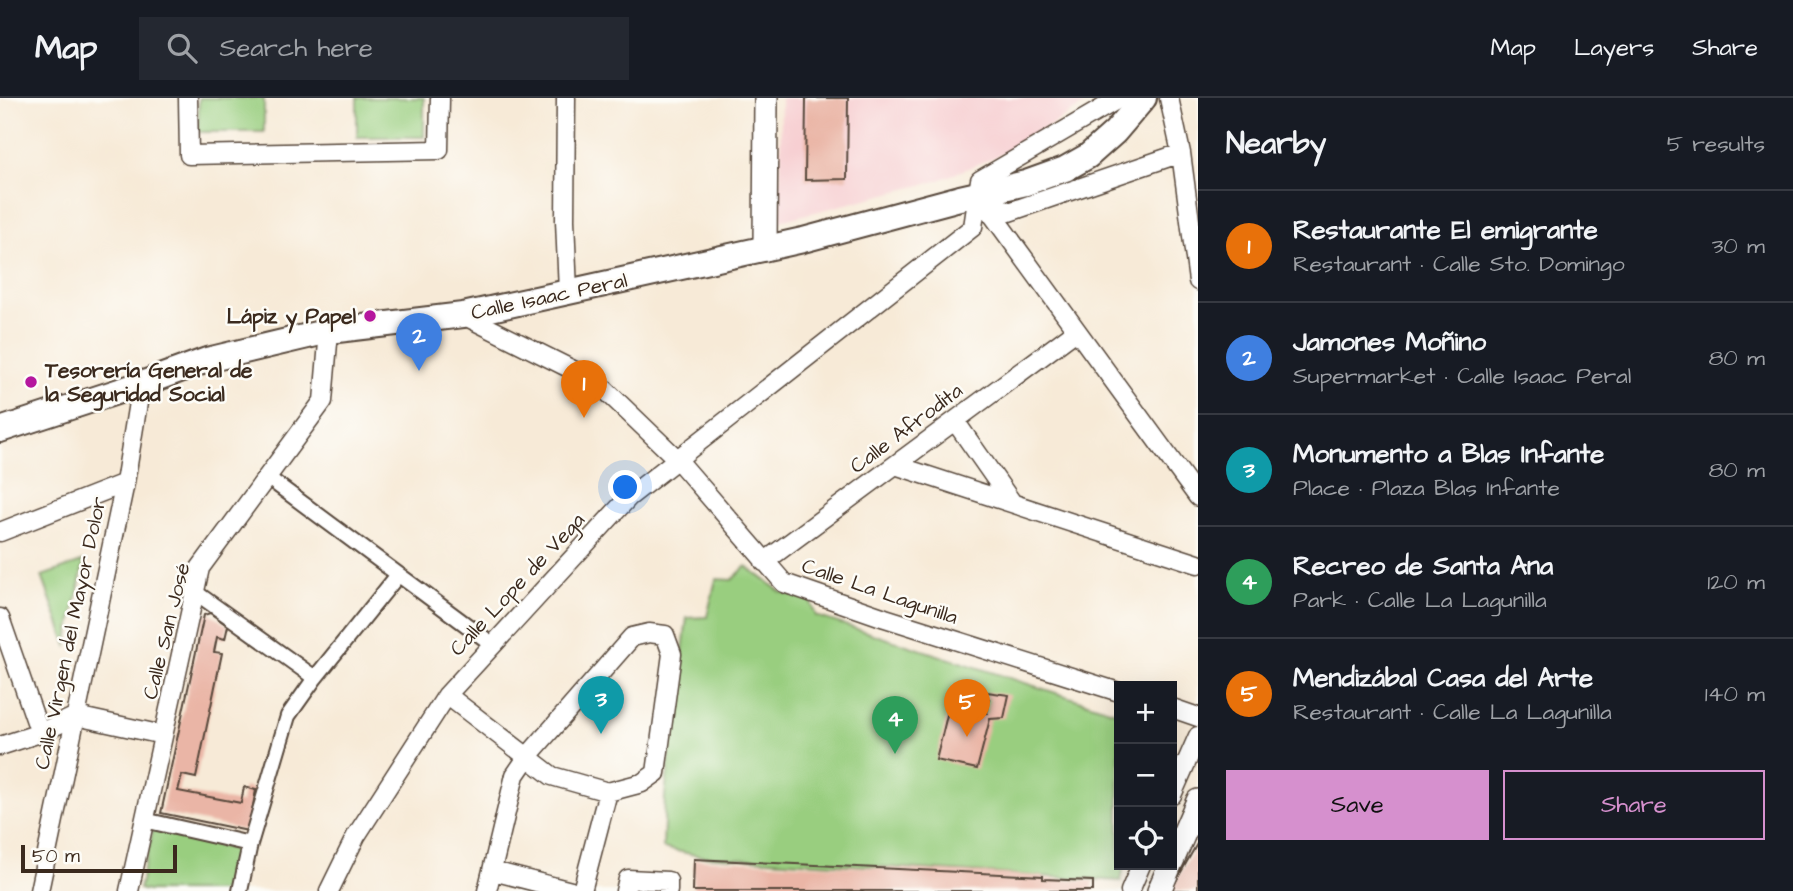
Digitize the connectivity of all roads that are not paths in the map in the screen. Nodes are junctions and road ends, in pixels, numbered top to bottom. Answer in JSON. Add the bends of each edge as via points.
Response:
{"nodes":[{"id":1,"x":188,"y":98,"type":"edge"},
{"id":2,"x":440,"y":98,"type":"edge"},
{"id":3,"x":566,"y":98,"type":"edge"},
{"id":4,"x":766,"y":98,"type":"edge"},
{"id":5,"x":1120,"y":98,"type":"edge"},
{"id":6,"x":1144,"y":98,"type":"edge"},
{"id":7,"x":1169,"y":98,"type":"edge"},
{"id":8,"x":1181,"y":153,"type":"junction"},
{"id":9,"x":978,"y":195,"type":"junction"},
{"id":10,"x":765,"y":249,"type":"junction"},
{"id":11,"x":1198,"y":281,"type":"edge"},
{"id":12,"x":568,"y":292,"type":"junction"},
{"id":13,"x":463,"y":314,"type":"junction"},
{"id":14,"x":329,"y":331,"type":"junction"},
{"id":15,"x":1076,"y":331,"type":"junction"},
{"id":16,"x":141,"y":384,"type":"junction"},
{"id":17,"x":955,"y":421,"type":"junction"},
{"id":18,"x":0,"y":430,"type":"edge"},
{"id":19,"x":676,"y":458,"type":"junction"},
{"id":20,"x":895,"y":465,"type":"junction"},
{"id":21,"x":267,"y":477,"type":"junction"},
{"id":22,"x":125,"y":483,"type":"junction"},
{"id":23,"x":1198,"y":496,"type":"edge"},
{"id":24,"x":1011,"y":501,"type":"junction"},
{"id":25,"x":0,"y":533,"type":"edge"},
{"id":26,"x":764,"y":562,"type":"junction"},
{"id":27,"x":1198,"y":564,"type":"edge"},
{"id":28,"x":398,"y":575,"type":"junction"},
{"id":29,"x":195,"y":592,"type":"junction"},
{"id":30,"x":0,"y":618,"type":"edge"},
{"id":31,"x":492,"y":644,"type":"junction"},
{"id":32,"x":315,"y":678,"type":"junction"},
{"id":33,"x":1114,"y":690,"type":"edge"},
{"id":34,"x":447,"y":695,"type":"junction"},
{"id":35,"x":1177,"y":710,"type":"edge"},
{"id":36,"x":76,"y":716,"type":"junction"},
{"id":37,"x":1198,"y":717,"type":"edge"},
{"id":38,"x":40,"y":733,"type":"junction"},
{"id":39,"x":163,"y":735,"type":"junction"},
{"id":40,"x":1198,"y":736,"type":"edge"},
{"id":41,"x":0,"y":746,"type":"edge"},
{"id":42,"x":528,"y":756,"type":"junction"},
{"id":43,"x":1177,"y":784,"type":"edge"},
{"id":44,"x":608,"y":792,"type":"junction"},
{"id":45,"x":1198,"y":801,"type":"edge"},
{"id":46,"x":144,"y":820,"type":"junction"},
{"id":47,"x":1198,"y":829,"type":"edge"},
{"id":48,"x":250,"y":844,"type":"junction"},
{"id":49,"x":1177,"y":849,"type":"edge"},
{"id":50,"x":1139,"y":870,"type":"edge"},
{"id":51,"x":1168,"y":870,"type":"edge"},
{"id":52,"x":493,"y":871,"type":"junction"},
{"id":53,"x":39,"y":891,"type":"edge"},
{"id":54,"x":129,"y":891,"type":"edge"},
{"id":55,"x":240,"y":891,"type":"edge"},
{"id":56,"x":329,"y":891,"type":"edge"},
{"id":57,"x":487,"y":891,"type":"edge"},
{"id":58,"x":571,"y":891,"type":"edge"},
{"id":59,"x":582,"y":891,"type":"edge"},
{"id":60,"x":625,"y":891,"type":"edge"},
{"id":61,"x":668,"y":891,"type":"edge"},
{"id":62,"x":1130,"y":891,"type":"edge"},
{"id":63,"x":1159,"y":891,"type":"edge"},
{"id":64,"x":1170,"y":891,"type":"edge"}],
"edges":[{"from":1,"to":2,"type":"street","via":[[189,155],[439,150]]},
{"from":3,"to":12,"type":"street"},
{"from":4,"to":10,"type":"street"},
{"from":5,"to":9,"type":"street","via":[[980,180]]},
{"from":6,"to":9,"type":"main road","name":"Calle Isaac Peral","via":[[1088,156],[1026,183]]},
{"from":7,"to":8,"type":"street"},
{"from":8,"to":9,"type":"street","via":[[1009,212]]},
{"from":8,"to":11,"type":"street"},
{"from":9,"to":10,"type":"main road","name":"Calle Isaac Peral"},
{"from":9,"to":15,"type":"street"},
{"from":9,"to":19,"type":"street","name":"Calle Lope de Vega","via":[[973,226]]},
{"from":10,"to":12,"type":"main road","name":"Calle Isaac Peral"},
{"from":12,"to":13,"type":"main road","name":"Calle Isaac Peral"},
{"from":13,"to":14,"type":"main road","name":"Calle Isaac Peral"},
{"from":13,"to":19,"type":"street","name":"Calle La Lagunilla","via":[[597,382]]},
{"from":14,"to":16,"type":"main road","name":"Calle Isaac Peral","via":[[206,360]]},
{"from":14,"to":21,"type":"street","name":"Calle San José","via":[[323,401]]},
{"from":15,"to":17,"type":"street","name":"Calle Afrodita"},
{"from":15,"to":23,"type":"street"},
{"from":16,"to":18,"type":"main road","name":"Calle Isaac Peral"},
{"from":16,"to":22,"type":"street","name":"Calle Virgen del Mayor Dolor"},
{"from":17,"to":20,"type":"street","name":"Calle Afrodita"},
{"from":17,"to":24,"type":"street"},
{"from":19,"to":26,"type":"street","name":"Calle La Lagunilla"},
{"from":19,"to":31,"type":"street","name":"Calle Lope de Vega","via":[[629,496]]},
{"from":20,"to":24,"type":"street"},
{"from":20,"to":26,"type":"street","name":"Calle Afrodita"},
{"from":21,"to":28,"type":"street"},
{"from":21,"to":29,"type":"street","name":"Calle San José","via":[[200,568]]},
{"from":22,"to":25,"type":"street"},
{"from":22,"to":36,"type":"street","name":"Calle Virgen del Mayor Dolor"},
{"from":24,"to":27,"type":"street"},
{"from":26,"to":33,"type":"street","name":"Calle La Lagunilla","via":[[783,583]]},
{"from":28,"to":31,"type":"street"},
{"from":28,"to":32,"type":"street"},
{"from":29,"to":32,"type":"street"},
{"from":29,"to":39,"type":"street","name":"Calle San José"},
{"from":30,"to":38,"type":"street"},
{"from":31,"to":34,"type":"street","name":"Calle Lope de Vega"},
{"from":32,"to":48,"type":"street","via":[[288,716]]},
{"from":34,"to":42,"type":"street"},
{"from":34,"to":56,"type":"street","name":"Calle Lope de Vega","via":[[356,836]]},
{"from":35,"to":37,"type":"street"},
{"from":36,"to":38,"type":"street"},
{"from":36,"to":39,"type":"street"},
{"from":36,"to":53,"type":"street","name":"Calle Virgen del Mayor Dolor"},
{"from":38,"to":41,"type":"street"},
{"from":39,"to":46,"type":"street","name":"Calle San José"},
{"from":40,"to":43,"type":"street"},
{"from":42,"to":44,"type":"street","via":[[552,776]]},
{"from":42,"to":44,"type":"street","via":[[632,637],[665,635],[673,654],[656,773],[642,783]]},
{"from":42,"to":52,"type":"street","via":[[515,775]]},
{"from":44,"to":59,"type":"street"},
{"from":45,"to":49,"type":"street"},
{"from":46,"to":48,"type":"street"},
{"from":46,"to":54,"type":"street","name":"Calle San José"},
{"from":47,"to":64,"type":"street"},
{"from":48,"to":55,"type":"street"},
{"from":50,"to":62,"type":"street"},
{"from":51,"to":63,"type":"street"},
{"from":52,"to":57,"type":"street"},
{"from":52,"to":58,"type":"street"},
{"from":60,"to":61,"type":"street","via":[[628,879],[668,881]]}]}
